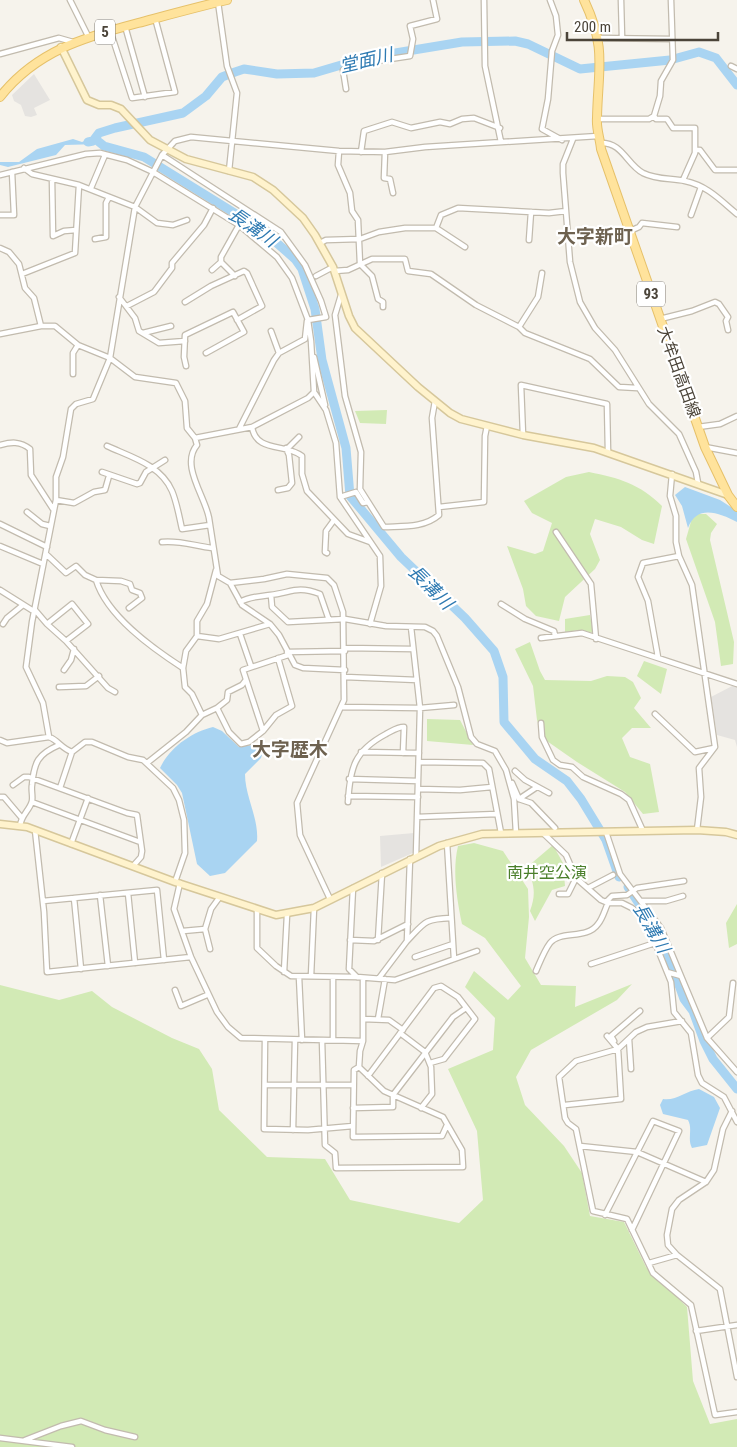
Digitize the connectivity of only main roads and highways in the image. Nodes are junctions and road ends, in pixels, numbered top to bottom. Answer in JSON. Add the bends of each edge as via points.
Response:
{"nodes":[{"id":1,"x":227,"y":0,"type":"edge"},
{"id":2,"x":584,"y":0,"type":"edge"},
{"id":3,"x":218,"y":1,"type":"edge"},
{"id":4,"x":0,"y":97,"type":"edge"},
{"id":5,"x":737,"y":507,"type":"edge"}],
"edges":[{"from":1,"to":3,"type":"main road","number":"5"},
{"from":2,"to":5,"type":"main road","name":"大牟田高田線","number":"93","via":[[599,38],[601,64],[596,119],[599,140],[705,448]]},
{"from":3,"to":4,"type":"main road","number":"5","via":[[88,36],[61,47],[29,67]]}]}
